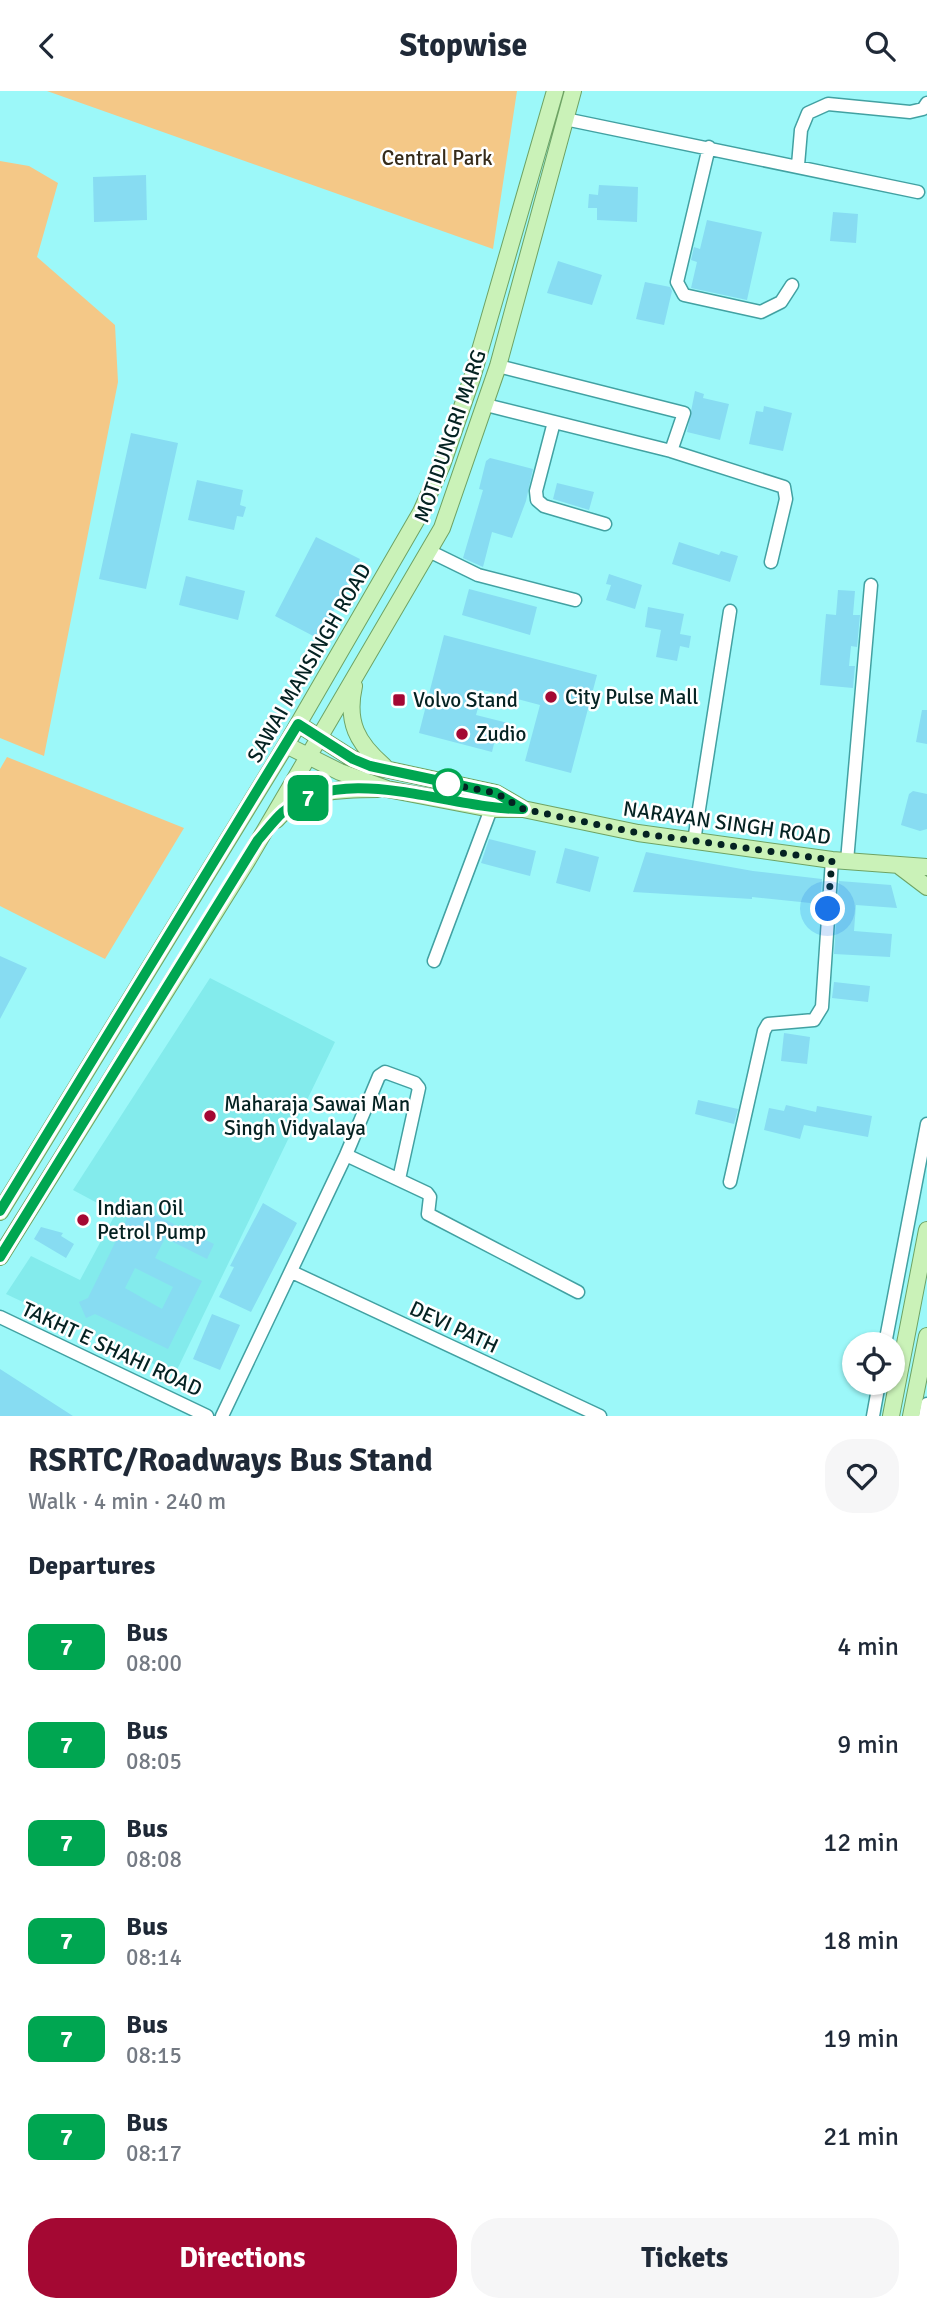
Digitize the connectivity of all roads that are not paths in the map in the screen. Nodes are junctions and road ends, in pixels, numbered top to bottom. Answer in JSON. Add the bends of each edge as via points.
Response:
{"nodes":[{"id":1,"x":555,"y":91,"type":"edge"},
{"id":2,"x":573,"y":91,"type":"edge"},
{"id":3,"x":927,"y":103,"type":"edge"},
{"id":4,"x":565,"y":119,"type":"junction"},
{"id":5,"x":709,"y":147,"type":"junction"},
{"id":6,"x":798,"y":165,"type":"junction"},
{"id":7,"x":918,"y":192,"type":"dead end"},
{"id":8,"x":792,"y":285,"type":"dead end"},
{"id":9,"x":498,"y":366,"type":"junction"},
{"id":10,"x":486,"y":405,"type":"junction"},
{"id":11,"x":554,"y":422,"type":"junction"},
{"id":12,"x":671,"y":451,"type":"junction"},
{"id":13,"x":605,"y":524,"type":"dead end"},
{"id":14,"x":429,"y":551,"type":"junction"},
{"id":15,"x":771,"y":562,"type":"dead end"},
{"id":16,"x":872,"y":585,"type":"dead end"},
{"id":17,"x":575,"y":600,"type":"dead end"},
{"id":18,"x":730,"y":611,"type":"dead end"},
{"id":19,"x":358,"y":670,"type":"junction"},
{"id":20,"x":298,"y":724,"type":"junction"},
{"id":21,"x":319,"y":739,"type":"junction"},
{"id":22,"x":286,"y":745,"type":"junction"},
{"id":23,"x":307,"y":758,"type":"junction"},
{"id":24,"x":392,"y":773,"type":"junction"},
{"id":25,"x":387,"y":789,"type":"junction"},
{"id":26,"x":491,"y":809,"type":"junction"},
{"id":27,"x":523,"y":809,"type":"junction"},
{"id":28,"x":258,"y":840,"type":"junction"},
{"id":29,"x":694,"y":841,"type":"junction"},
{"id":30,"x":839,"y":860,"type":"junction"},
{"id":31,"x":897,"y":865,"type":"junction"},
{"id":32,"x":927,"y":867,"type":"edge"},
{"id":33,"x":927,"y":887,"type":"edge"},
{"id":34,"x":434,"y":961,"type":"dead end"},
{"id":35,"x":927,"y":1124,"type":"edge"},
{"id":36,"x":346,"y":1155,"type":"junction"},
{"id":37,"x":399,"y":1179,"type":"junction"},
{"id":38,"x":730,"y":1182,"type":"dead end"},
{"id":39,"x":0,"y":1212,"type":"edge"},
{"id":40,"x":927,"y":1230,"type":"edge"},
{"id":41,"x":0,"y":1257,"type":"edge"},
{"id":42,"x":292,"y":1272,"type":"junction"},
{"id":43,"x":578,"y":1293,"type":"dead end"},
{"id":44,"x":0,"y":1317,"type":"edge"},
{"id":45,"x":887,"y":1332,"type":"edge"},
{"id":46,"x":927,"y":1336,"type":"edge"},
{"id":47,"x":877,"y":1395,"type":"edge"},
{"id":48,"x":927,"y":1405,"type":"edge"},
{"id":49,"x":207,"y":1416,"type":"edge"},
{"id":50,"x":222,"y":1416,"type":"edge"},
{"id":51,"x":600,"y":1416,"type":"edge"},
{"id":52,"x":873,"y":1416,"type":"edge"},
{"id":53,"x":891,"y":1416,"type":"edge"},
{"id":54,"x":911,"y":1416,"type":"edge"},
{"id":55,"x":925,"y":1416,"type":"edge"}],
"edges":[{"from":1,"to":20,"type":"main road","name":"SAWAI MANSINGH ROAD","via":[[510,254],[442,465],[421,512]]},
{"from":2,"to":4,"type":"main road","name":"MOTIDUNGRI MARG"},
{"from":3,"to":6,"type":"street","via":[[910,113],[828,104],[808,113],[801,130]]},
{"from":4,"to":5,"type":"street"},
{"from":4,"to":9,"type":"main road","name":"MOTIDUNGRI MARG"},
{"from":5,"to":6,"type":"street"},
{"from":5,"to":8,"type":"street","via":[[677,282],[684,295],[761,312],[780,302]]},
{"from":6,"to":7,"type":"street"},
{"from":9,"to":10,"type":"main road","name":"MOTIDUNGRI MARG"},
{"from":9,"to":12,"type":"street","via":[[684,413]]},
{"from":10,"to":11,"type":"street"},
{"from":10,"to":14,"type":"main road","name":"MOTIDUNGRI MARG","via":[[459,485]]},
{"from":11,"to":12,"type":"street"},
{"from":11,"to":13,"type":"street","via":[[537,500]]},
{"from":12,"to":15,"type":"street","via":[[784,487],[786,499]]},
{"from":14,"to":17,"type":"street","via":[[478,575]]},
{"from":14,"to":19,"type":"main road","name":"MOTIDUNGRI MARG"},
{"from":16,"to":30,"type":"street"},
{"from":18,"to":29,"type":"street"},
{"from":19,"to":21,"type":"main road","name":"MOTIDUNGRI MARG"},
{"from":19,"to":24,"type":"main road","via":[[351,725],[364,749]]},
{"from":20,"to":21,"type":"main road"},
{"from":20,"to":22,"type":"main road","name":"SAWAI MANSINGH ROAD"},
{"from":21,"to":23,"type":"main road","name":"MOTIDUNGRI MARG"},
{"from":21,"to":24,"type":"main road","via":[[353,759]]},
{"from":22,"to":23,"type":"main road"},
{"from":22,"to":39,"type":"main road","name":"SAWAI MANSINGH ROAD"},
{"from":23,"to":25,"type":"main road"},
{"from":23,"to":28,"type":"main road","name":"MOTIDUNGRI MARG"},
{"from":24,"to":27,"type":"main road","via":[[496,793]]},
{"from":25,"to":26,"type":"main road"},
{"from":25,"to":28,"type":"main road","via":[[334,789],[301,801],[283,812]]},
{"from":26,"to":27,"type":"main road"},
{"from":26,"to":34,"type":"street"},
{"from":27,"to":29,"type":"main road","name":"NARAYAN SINGH ROAD"},
{"from":28,"to":41,"type":"main road"},
{"from":29,"to":30,"type":"main road","name":"NARAYAN SINGH ROAD"},
{"from":30,"to":31,"type":"main road","name":"NARAYAN SINGH ROAD"},
{"from":30,"to":38,"type":"street","via":[[822,1007],[814,1020],[768,1024],[764,1031]]},
{"from":31,"to":32,"type":"main road","name":"NARAYAN SINGH ROAD"},
{"from":31,"to":33,"type":"main road"},
{"from":35,"to":45,"type":"street"},
{"from":36,"to":37,"type":"street"},
{"from":36,"to":37,"type":"street","via":[[381,1074],[390,1072],[415,1083],[419,1092]]},
{"from":36,"to":42,"type":"street"},
{"from":37,"to":43,"type":"street","via":[[429,1194],[428,1214]]},
{"from":40,"to":53,"type":"main road"},
{"from":42,"to":50,"type":"street"},
{"from":42,"to":51,"type":"street","name":"DEVI PATH"},
{"from":44,"to":49,"type":"street","name":"TAKHT E SHAHI ROAD"},
{"from":46,"to":54,"type":"main road"},
{"from":47,"to":52,"type":"street"},
{"from":48,"to":55,"type":"street"}]}
